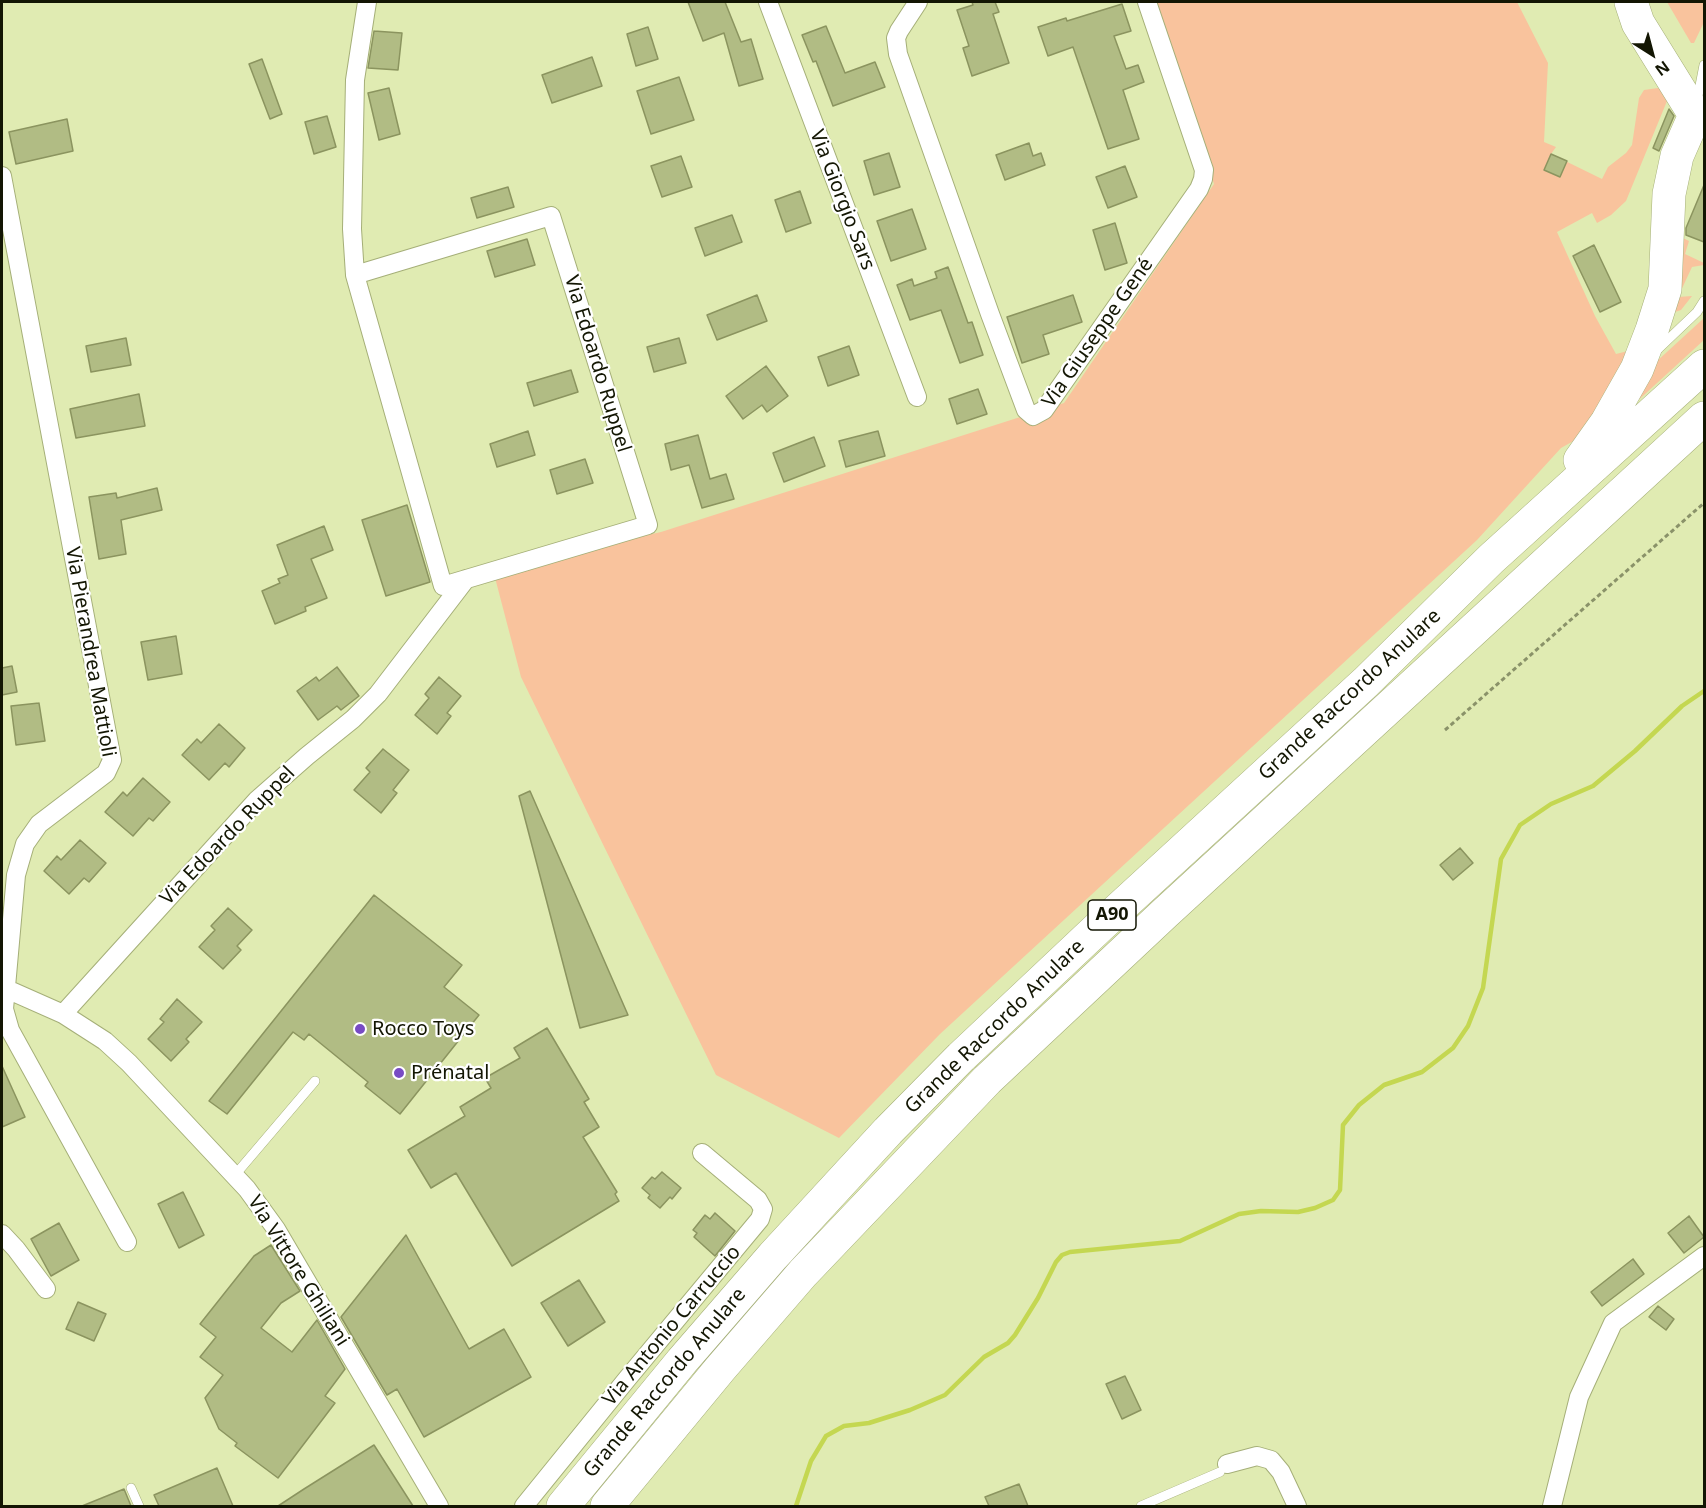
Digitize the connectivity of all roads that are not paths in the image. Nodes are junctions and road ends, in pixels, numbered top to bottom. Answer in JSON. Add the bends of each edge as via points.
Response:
{"nodes":[{"id":1,"x":367,"y":2,"type":"edge"},
{"id":2,"x":768,"y":2,"type":"edge"},
{"id":3,"x":918,"y":2,"type":"edge"},
{"id":4,"x":1147,"y":2,"type":"edge"},
{"id":5,"x":1631,"y":2,"type":"edge"},
{"id":6,"x":1704,"y":65,"type":"edge"},
{"id":7,"x":1695,"y":115,"type":"junction"},
{"id":8,"x":2,"y":176,"type":"edge"},
{"id":9,"x":355,"y":275,"type":"junction"},
{"id":10,"x":1704,"y":301,"type":"edge"},
{"id":11,"x":1704,"y":366,"type":"edge"},
{"id":12,"x":1637,"y":369,"type":"junction"},
{"id":13,"x":917,"y":397,"type":"dead end"},
{"id":14,"x":1704,"y":418,"type":"edge"},
{"id":15,"x":1491,"y":559,"type":"junction"},
{"id":16,"x":466,"y":579,"type":"junction"},
{"id":17,"x":3,"y":987,"type":"edge"},
{"id":18,"x":63,"y":1014,"type":"junction"},
{"id":19,"x":315,"y":1081,"type":"dead end"},
{"id":20,"x":702,"y":1153,"type":"dead end"},
{"id":21,"x":235,"y":1175,"type":"junction"},
{"id":22,"x":2,"y":1234,"type":"edge"},
{"id":23,"x":127,"y":1242,"type":"dead end"},
{"id":24,"x":1704,"y":1256,"type":"edge"},
{"id":25,"x":46,"y":1288,"type":"dead end"},
{"id":26,"x":1223,"y":1468,"type":"joint"},
{"id":27,"x":131,"y":1488,"type":"dead end"},
{"id":28,"x":139,"y":1506,"type":"edge"},
{"id":29,"x":439,"y":1506,"type":"edge"},
{"id":30,"x":524,"y":1506,"type":"edge"},
{"id":31,"x":563,"y":1506,"type":"edge"},
{"id":32,"x":607,"y":1506,"type":"edge"},
{"id":33,"x":1141,"y":1506,"type":"edge"},
{"id":34,"x":1297,"y":1506,"type":"edge"},
{"id":35,"x":1552,"y":1506,"type":"edge"}],
"edges":[{"from":1,"to":9,"type":"street","name":"Via Edoardo Ruppel","via":[[355,80]]},
{"from":2,"to":13,"type":"street","name":"Via Giorgio Sars"},
{"from":3,"to":4,"type":"street","name":"Via Giuseppe Gené","via":[[896,38],[898,54],[990,314],[1026,410],[1033,416],[1044,410],[1203,179],[1204,170]]},
{"from":5,"to":7,"type":"highway","via":[[1638,23]]},
{"from":6,"to":7,"type":"lane"},
{"from":7,"to":12,"type":"highway","via":[[1677,156],[1668,194],[1665,289]]},
{"from":8,"to":17,"type":"street","name":"Via Pierandrea Mattioli","via":[[112,760],[106,773],[39,824],[25,844],[16,875]]},
{"from":9,"to":16,"type":"street","name":"Via Edoardo Ruppel","via":[[443,586]]},
{"from":9,"to":16,"type":"street","name":"Via Edoardo Ruppel","via":[[551,216],[648,525]]},
{"from":10,"to":12,"type":"lane"},
{"from":11,"to":15,"type":"highway","name":"Grande Raccordo Anulare","number":"A90"},
{"from":12,"to":15,"type":"highway","via":[[1575,467]]},
{"from":14,"to":32,"type":"highway","name":"Grande Raccordo Anulare","number":"A90","via":[[987,1080],[803,1273]]},
{"from":15,"to":31,"type":"highway","name":"Grande Raccordo Anulare","number":"A90","via":[[1366,682],[1017,1004],[888,1131],[730,1304]]},
{"from":16,"to":18,"type":"street","name":"Via Edoardo Ruppel","via":[[378,694],[257,800]]},
{"from":17,"to":18,"type":"street","name":"Via Vittore Ghiliani"},
{"from":17,"to":23,"type":"street","name":"Via Pierandrea Mattioli","via":[[10,1030]]},
{"from":18,"to":21,"type":"street","name":"Via Vittore Ghiliani","via":[[91,1030],[122,1056]]},
{"from":19,"to":21,"type":"lane"},
{"from":20,"to":30,"type":"street","name":"Via Antonio Carruccio","via":[[758,1200],[763,1209],[760,1219]]},
{"from":21,"to":29,"type":"street","name":"Via Vittore Ghiliani","via":[[276,1229]]},
{"from":22,"to":25,"type":"street"},
{"from":24,"to":35,"type":"street","via":[[1613,1323],[1579,1397]]},
{"from":26,"to":33,"type":"lane"},
{"from":26,"to":34,"type":"street","via":[[1257,1456],[1270,1460],[1281,1472]]},
{"from":27,"to":28,"type":"lane"}]}
